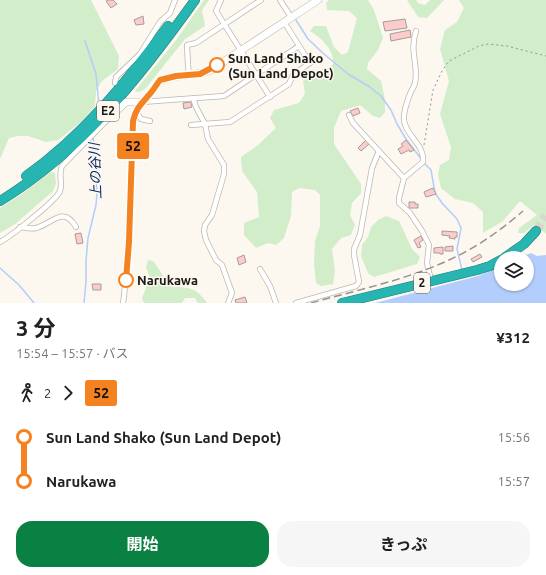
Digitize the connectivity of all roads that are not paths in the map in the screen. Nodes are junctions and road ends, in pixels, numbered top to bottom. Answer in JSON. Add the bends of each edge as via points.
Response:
{"nodes":[{"id":1,"x":176,"y":0,"type":"edge"},
{"id":2,"x":187,"y":0,"type":"edge"},
{"id":3,"x":195,"y":0,"type":"edge"},
{"id":4,"x":221,"y":0,"type":"edge"},
{"id":5,"x":261,"y":0,"type":"edge"},
{"id":6,"x":280,"y":0,"type":"edge"},
{"id":7,"x":318,"y":0,"type":"edge"},
{"id":8,"x":291,"y":17,"type":"junction"},
{"id":9,"x":284,"y":22,"type":"junction"},
{"id":10,"x":224,"y":25,"type":"junction"},
{"id":11,"x":416,"y":31,"type":"dead end"},
{"id":12,"x":299,"y":46,"type":"junction"},
{"id":13,"x":240,"y":50,"type":"junction"},
{"id":14,"x":189,"y":76,"type":"junction"},
{"id":15,"x":256,"y":76,"type":"junction"},
{"id":16,"x":115,"y":83,"type":"dead end"},
{"id":17,"x":270,"y":97,"type":"junction"},
{"id":18,"x":193,"y":98,"type":"junction"},
{"id":19,"x":142,"y":102,"type":"junction"},
{"id":20,"x":136,"y":112,"type":"junction"},
{"id":21,"x":114,"y":113,"type":"joint"},
{"id":22,"x":349,"y":114,"type":"dead end"},
{"id":23,"x":150,"y":121,"type":"dead end"},
{"id":24,"x":205,"y":124,"type":"junction"},
{"id":25,"x":191,"y":126,"type":"dead end"},
{"id":26,"x":379,"y":151,"type":"junction"},
{"id":27,"x":404,"y":178,"type":"junction"},
{"id":28,"x":0,"y":193,"type":"edge"},
{"id":29,"x":0,"y":201,"type":"edge"},
{"id":30,"x":20,"y":227,"type":"junction"},
{"id":31,"x":76,"y":227,"type":"dead end"},
{"id":32,"x":536,"y":231,"type":"tunnel mouth"},
{"id":33,"x":0,"y":242,"type":"edge"},
{"id":34,"x":514,"y":251,"type":"edge"},
{"id":35,"x":494,"y":264,"type":"edge"},
{"id":36,"x":260,"y":269,"type":"dead end"},
{"id":37,"x":431,"y":281,"type":"junction"},
{"id":38,"x":123,"y":303,"type":"edge"},
{"id":39,"x":228,"y":303,"type":"edge"},
{"id":40,"x":276,"y":303,"type":"edge"},
{"id":41,"x":296,"y":303,"type":"edge"},
{"id":42,"x":342,"y":303,"type":"edge"}],
"edges":[{"from":1,"to":16,"type":"street","via":[[140,54],[116,77]]},
{"from":2,"to":28,"type":"highway","number":"E2","via":[[101,110],[30,173]]},
{"from":3,"to":29,"type":"highway","number":"E2","via":[[149,63],[96,124],[59,158]]},
{"from":4,"to":10,"type":"street","via":[[216,11]]},
{"from":5,"to":10,"type":"street"},
{"from":6,"to":8,"type":"street"},
{"from":7,"to":8,"type":"street"},
{"from":8,"to":9,"type":"street"},
{"from":9,"to":12,"type":"street"},
{"from":9,"to":13,"type":"street"},
{"from":10,"to":13,"type":"street"},
{"from":10,"to":14,"type":"street","via":[[196,43],[187,45]]},
{"from":11,"to":27,"type":"street","via":[[413,41],[415,84],[404,120],[406,129],[422,151],[422,162]]},
{"from":12,"to":15,"type":"street"},
{"from":12,"to":17,"type":"street","via":[[310,63],[293,75],[289,84]]},
{"from":13,"to":14,"type":"street","via":[[211,70]]},
{"from":13,"to":15,"type":"street"},
{"from":14,"to":19,"type":"street","via":[[160,80]]},
{"from":15,"to":17,"type":"street"},
{"from":15,"to":18,"type":"street","via":[[224,96]]},
{"from":17,"to":24,"type":"street","via":[[230,122]]},
{"from":18,"to":19,"type":"street"},
{"from":18,"to":24,"type":"street"},
{"from":19,"to":20,"type":"street"},
{"from":19,"to":21,"type":"street","via":[[126,102]]},
{"from":20,"to":23,"type":"street","via":[[141,118]]},
{"from":20,"to":38,"type":"street","via":[[133,121],[129,242]]},
{"from":21,"to":30,"type":"street","via":[[62,166],[60,190],[53,200]]},
{"from":22,"to":26,"type":"street","via":[[353,123]]},
{"from":24,"to":25,"type":"street"},
{"from":24,"to":39,"type":"street","via":[[208,139],[224,166],[224,174],[212,215],[204,231],[216,260],[222,265],[232,293]]},
{"from":26,"to":27,"type":"street"},
{"from":26,"to":41,"type":"street","via":[[372,168],[360,235],[354,249],[359,282],[356,286]]},
{"from":27,"to":37,"type":"street","via":[[399,203],[410,213],[429,246],[427,263]]},
{"from":30,"to":31,"type":"street","via":[[35,228],[61,216],[68,217]]},
{"from":30,"to":33,"type":"street"},
{"from":32,"to":34,"type":"highway"},
{"from":35,"to":37,"type":"highway","number":"2"},
{"from":36,"to":40,"type":"street"},
{"from":37,"to":42,"type":"highway","number":"2"}]}
